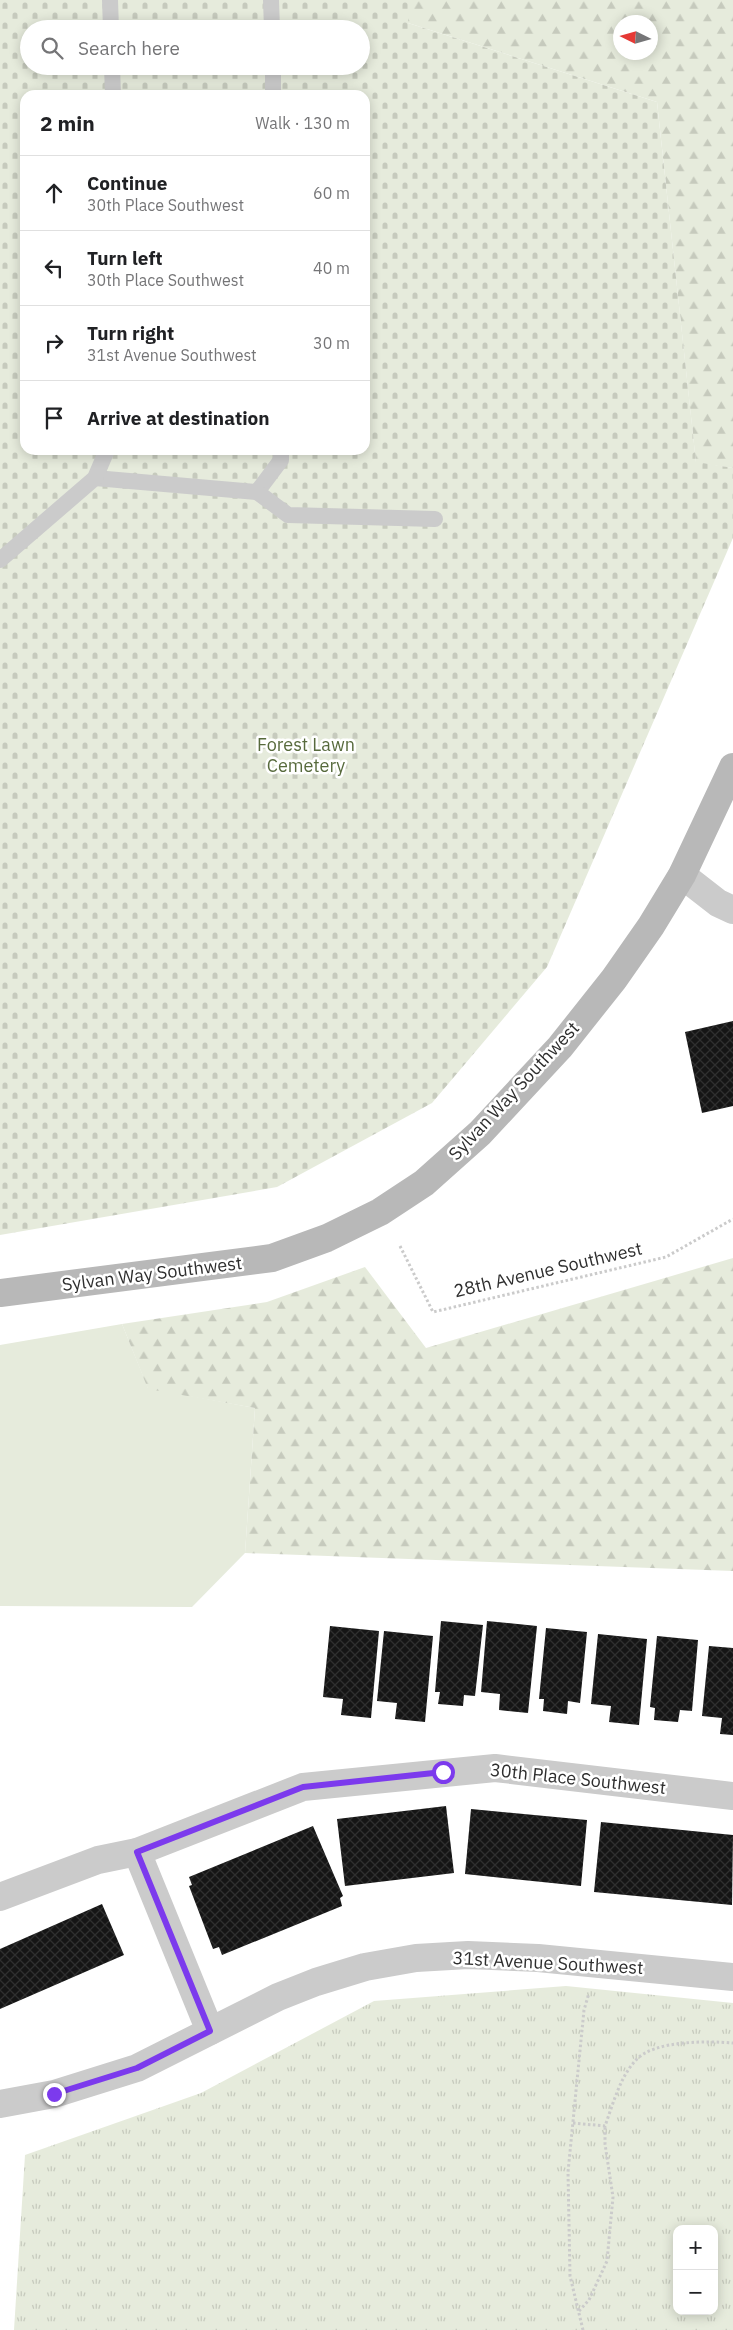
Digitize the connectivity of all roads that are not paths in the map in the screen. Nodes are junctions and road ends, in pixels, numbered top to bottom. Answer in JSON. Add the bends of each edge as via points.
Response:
{"nodes":[{"id":1,"x":110,"y":0,"type":"edge"},
{"id":2,"x":271,"y":0,"type":"edge"},
{"id":3,"x":111,"y":20,"type":"edge"},
{"id":4,"x":272,"y":20,"type":"edge"},
{"id":5,"x":113,"y":75,"type":"edge"},
{"id":6,"x":273,"y":75,"type":"edge"},
{"id":7,"x":114,"y":90,"type":"edge"},
{"id":8,"x":273,"y":90,"type":"edge"},
{"id":9,"x":105,"y":455,"type":"edge"},
{"id":10,"x":281,"y":455,"type":"edge"},
{"id":11,"x":94,"y":478,"type":"junction"},
{"id":12,"x":257,"y":492,"type":"junction"},
{"id":13,"x":435,"y":519,"type":"dead end"},
{"id":14,"x":0,"y":560,"type":"edge"},
{"id":15,"x":733,"y":767,"type":"edge"},
{"id":16,"x":682,"y":875,"type":"junction"},
{"id":17,"x":733,"y":910,"type":"edge"},
{"id":18,"x":0,"y":1293,"type":"edge"},
{"id":19,"x":733,"y":1796,"type":"edge"},
{"id":20,"x":137,"y":1852,"type":"junction"},
{"id":21,"x":0,"y":1897,"type":"edge"},
{"id":22,"x":733,"y":1977,"type":"edge"},
{"id":23,"x":210,"y":2031,"type":"junction"},
{"id":24,"x":0,"y":2104,"type":"edge"}],
"edges":[{"from":1,"to":3,"type":"lane"},
{"from":2,"to":4,"type":"lane"},
{"from":5,"to":7,"type":"lane"},
{"from":6,"to":8,"type":"lane"},
{"from":9,"to":11,"type":"lane"},
{"from":10,"to":12,"type":"lane","via":[[281,460]]},
{"from":11,"to":12,"type":"lane"},
{"from":11,"to":14,"type":"lane"},
{"from":12,"to":13,"type":"lane","via":[[288,515]]},
{"from":15,"to":16,"type":"street","name":"Sylvan Way Southwest"},
{"from":16,"to":17,"type":"street","via":[[718,903]]},
{"from":16,"to":18,"type":"street","name":"Sylvan Way Southwest","via":[[614,979],[560,1047],[480,1133],[424,1183],[380,1212],[327,1238],[272,1258]]},
{"from":19,"to":20,"type":"street","name":"30th Place Southwest","via":[[495,1768],[443,1772],[303,1787]]},
{"from":20,"to":21,"type":"street","name":"30th Place Southwest","via":[[98,1860]]},
{"from":20,"to":23,"type":"street"},
{"from":22,"to":23,"type":"street","name":"31st Avenue Southwest","via":[[538,1958],[468,1955],[416,1958],[365,1967],[316,1982]]},
{"from":23,"to":24,"type":"street","name":"31st Avenue Southwest","via":[[137,2068],[54,2094]]}]}
